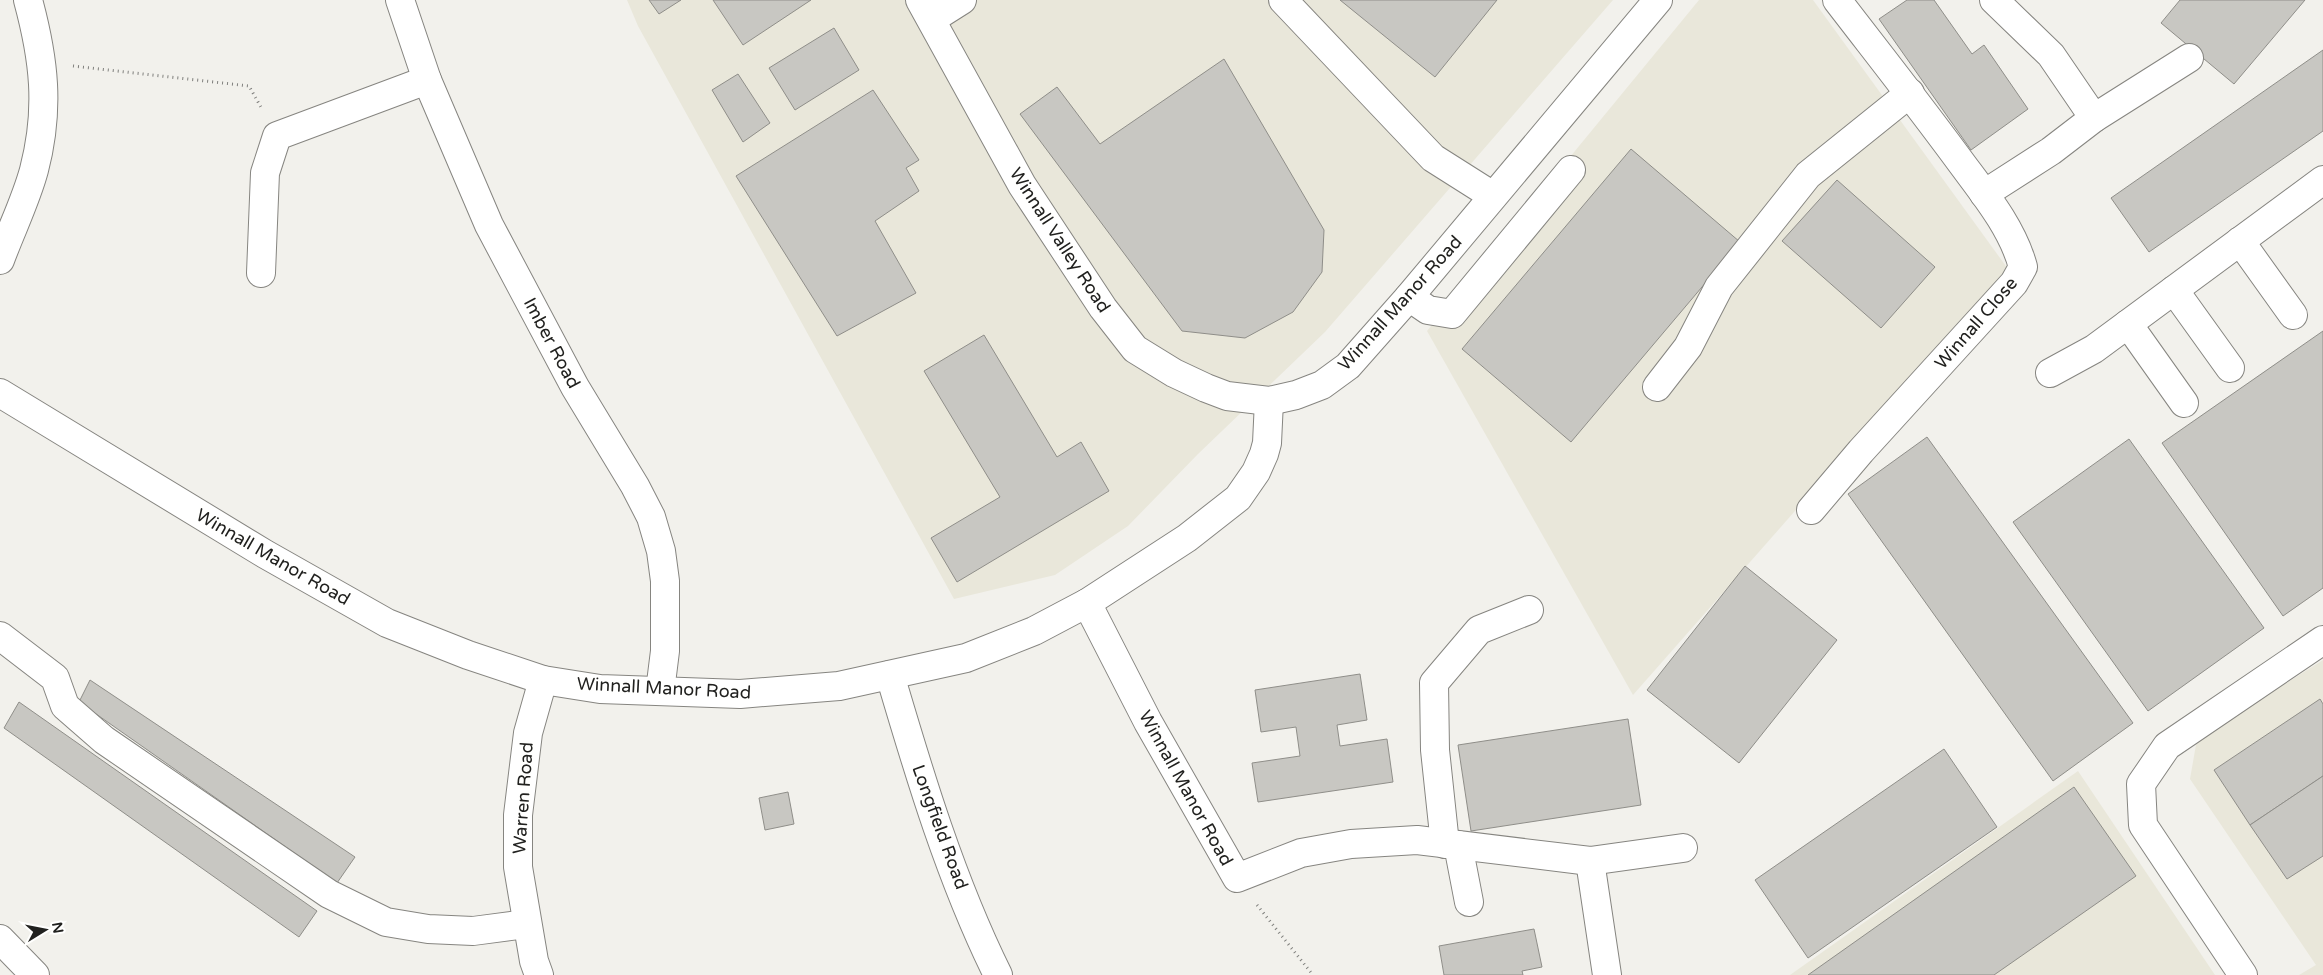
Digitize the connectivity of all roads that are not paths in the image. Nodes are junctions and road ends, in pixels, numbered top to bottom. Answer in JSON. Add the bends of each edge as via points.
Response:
{"nodes":[{"id":1,"x":28,"y":0,"type":"edge"},
{"id":2,"x":400,"y":0,"type":"edge"},
{"id":3,"x":962,"y":0,"type":"edge"},
{"id":4,"x":1283,"y":0,"type":"edge"},
{"id":5,"x":1658,"y":0,"type":"edge"},
{"id":6,"x":1837,"y":0,"type":"edge"},
{"id":7,"x":1994,"y":0,"type":"edge"},
{"id":8,"x":926,"y":9,"type":"edge"},
{"id":9,"x":2189,"y":58,"type":"dead end"},
{"id":10,"x":427,"y":80,"type":"junction"},
{"id":11,"x":1910,"y":93,"type":"junction"},
{"id":12,"x":2094,"y":118,"type":"junction"},
{"id":13,"x":1570,"y":170,"type":"dead end"},
{"id":14,"x":2323,"y":180,"type":"edge"},
{"id":15,"x":1984,"y":194,"type":"junction"},
{"id":16,"x":1493,"y":196,"type":"junction"},
{"id":17,"x":2240,"y":242,"type":"junction"},
{"id":18,"x":0,"y":260,"type":"edge"},
{"id":19,"x":261,"y":273,"type":"dead end"},
{"id":20,"x":2174,"y":290,"type":"junction"},
{"id":21,"x":1409,"y":297,"type":"junction"},
{"id":22,"x":2293,"y":315,"type":"dead end"},
{"id":23,"x":2128,"y":324,"type":"junction"},
{"id":24,"x":2230,"y":368,"type":"dead end"},
{"id":25,"x":2050,"y":373,"type":"dead end"},
{"id":26,"x":1656,"y":387,"type":"dead end"},
{"id":27,"x":0,"y":393,"type":"edge"},
{"id":28,"x":1270,"y":401,"type":"junction"},
{"id":29,"x":2184,"y":403,"type":"dead end"},
{"id":30,"x":1811,"y":510,"type":"dead end"},
{"id":31,"x":1087,"y":603,"type":"junction"},
{"id":32,"x":1529,"y":610,"type":"dead end"},
{"id":33,"x":0,"y":636,"type":"edge"},
{"id":34,"x":2323,"y":640,"type":"edge"},
{"id":35,"x":890,"y":675,"type":"junction"},
{"id":36,"x":543,"y":680,"type":"junction"},
{"id":37,"x":660,"y":691,"type":"junction"},
{"id":38,"x":1452,"y":844,"type":"junction"},
{"id":39,"x":1683,"y":848,"type":"dead end"},
{"id":40,"x":1590,"y":861,"type":"junction"},
{"id":41,"x":1469,"y":902,"type":"dead end"},
{"id":42,"x":526,"y":924,"type":"junction"},
{"id":43,"x":0,"y":939,"type":"edge"},
{"id":44,"x":19,"y":970,"type":"edge"},
{"id":45,"x":539,"y":975,"type":"edge"},
{"id":46,"x":998,"y":975,"type":"edge"},
{"id":47,"x":1607,"y":975,"type":"edge"},
{"id":48,"x":2243,"y":975,"type":"edge"}],
"edges":[{"from":1,"to":18,"type":"street","via":[[42,63],[42,122],[34,171]]},
{"from":2,"to":10,"type":"street","name":"Imber Road"},
{"from":3,"to":8,"type":"street"},
{"from":4,"to":16,"type":"street","via":[[1433,158]]},
{"from":5,"to":16,"type":"street","name":"Winnall Manor Road"},
{"from":6,"to":11,"type":"street","name":"Winnall Close"},
{"from":7,"to":12,"type":"street","via":[[2051,54]]},
{"from":8,"to":28,"type":"street","name":"Winnall Valley Road","via":[[1022,185],[1103,308],[1135,349],[1206,388],[1227,396]]},
{"from":9,"to":12,"type":"street"},
{"from":10,"to":19,"type":"street","via":[[277,136],[265,173]]},
{"from":10,"to":37,"type":"street","name":"Imber Road","via":[[489,225],[575,386],[651,517],[661,551],[665,581],[665,651]]},
{"from":11,"to":15,"type":"street","name":"Winnall Close"},
{"from":11,"to":26,"type":"street","via":[[1808,175],[1719,287],[1688,346]]},
{"from":12,"to":15,"type":"street","via":[[2051,151]]},
{"from":13,"to":21,"type":"street","via":[[1452,314],[1428,310]]},
{"from":14,"to":17,"type":"street"},
{"from":15,"to":30,"type":"street","name":"Winnall Close","via":[[2019,251],[2023,267],[2014,283]]},
{"from":16,"to":21,"type":"street","name":"Winnall Manor Road"},
{"from":17,"to":20,"type":"street"},
{"from":17,"to":22,"type":"street"},
{"from":20,"to":23,"type":"street"},
{"from":20,"to":24,"type":"street"},
{"from":21,"to":28,"type":"street","name":"Winnall Manor Road","via":[[1348,366],[1322,385]]},
{"from":23,"to":25,"type":"street","via":[[2094,349]]},
{"from":23,"to":29,"type":"street"},
{"from":27,"to":36,"type":"street","name":"Winnall Manor Road","via":[[264,554],[387,623]]},
{"from":28,"to":31,"type":"street","name":"Winnall Manor Road","via":[[1264,454],[1238,498],[1187,538]]},
{"from":31,"to":35,"type":"street","name":"Winnall Manor Road","via":[[1034,632],[998,647],[966,658]]},
{"from":31,"to":38,"type":"street","name":"Winnall Manor Road","via":[[1148,722],[1237,878],[1301,853],[1351,844],[1417,840]]},
{"from":32,"to":38,"type":"street","via":[[1479,630],[1434,683],[1435,750]]},
{"from":33,"to":42,"type":"street","via":[[55,678],[65,706],[104,740],[329,894],[386,922],[428,929],[473,931]]},
{"from":34,"to":48,"type":"street","via":[[2167,746],[2141,784],[2143,825]]},
{"from":35,"to":37,"type":"street","name":"Winnall Manor Road","via":[[800,690],[740,694]]},
{"from":35,"to":46,"type":"street","name":"Longfield Road","via":[[948,857]]},
{"from":36,"to":37,"type":"street","name":"Winnall Manor Road","via":[[600,689]]},
{"from":36,"to":42,"type":"street","name":"Warren Road","via":[[528,733],[518,815],[518,867]]},
{"from":38,"to":40,"type":"street","name":"Winnall Manor Road"},
{"from":38,"to":41,"type":"street"},
{"from":39,"to":40,"type":"street","name":"Winnall Manor Road"},
{"from":40,"to":47,"type":"street"},
{"from":42,"to":45,"type":"street","name":"Warren Road"},
{"from":43,"to":44,"type":"street"}]}
